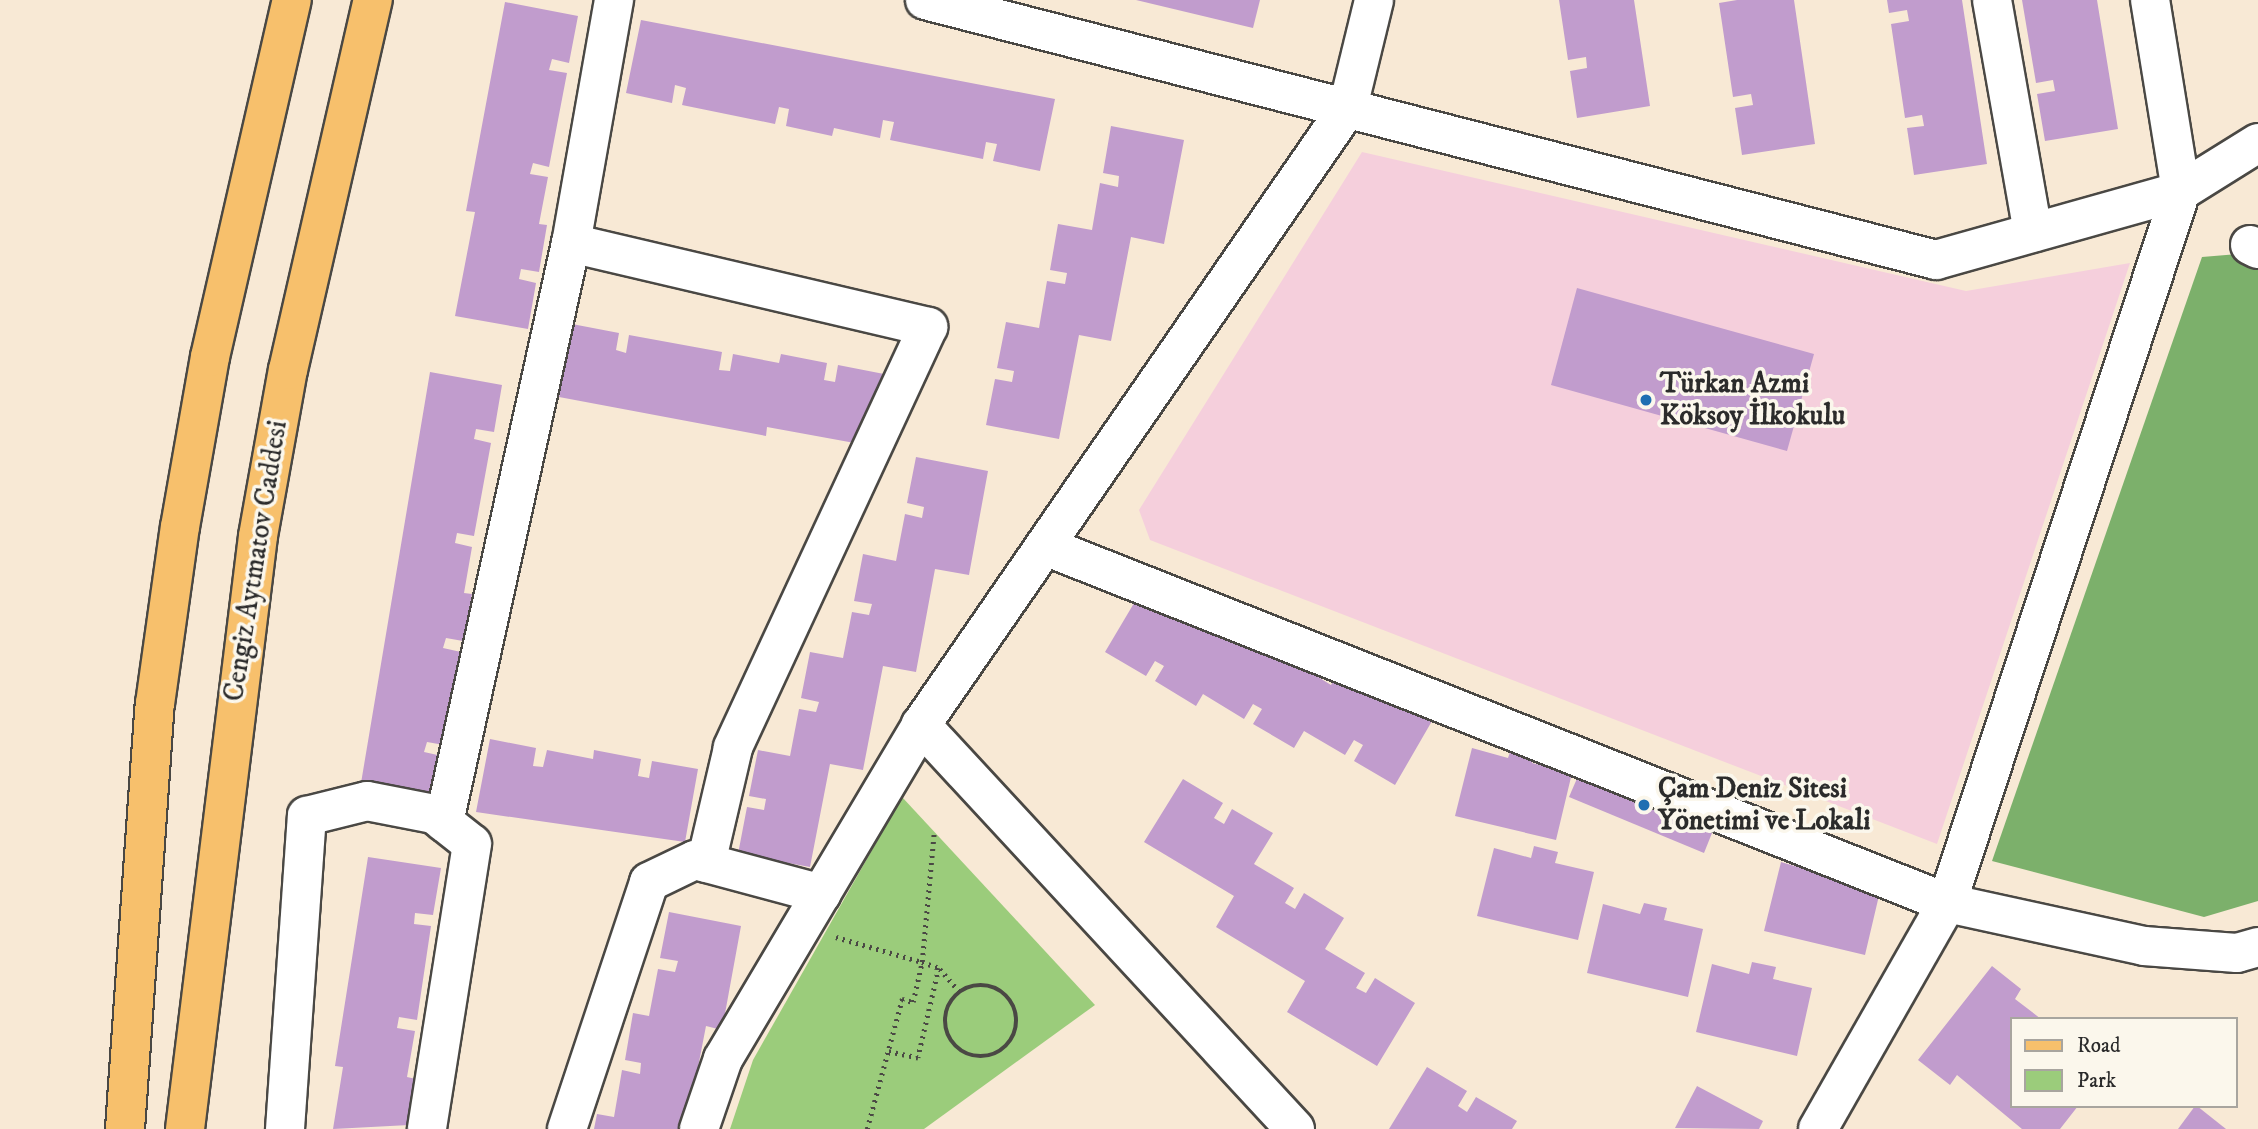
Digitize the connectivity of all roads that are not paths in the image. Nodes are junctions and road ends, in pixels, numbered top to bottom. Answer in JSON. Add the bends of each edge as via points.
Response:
{"nodes":[{"id":1,"x":292,"y":0,"type":"edge"},
{"id":2,"x":373,"y":0,"type":"edge"},
{"id":3,"x":614,"y":0,"type":"edge"},
{"id":4,"x":925,"y":0,"type":"edge"},
{"id":5,"x":1374,"y":0,"type":"edge"},
{"id":6,"x":1992,"y":0,"type":"edge"},
{"id":7,"x":2150,"y":0,"type":"edge"},
{"id":8,"x":999,"y":8,"type":"edge"},
{"id":9,"x":1348,"y":107,"type":"junction"},
{"id":10,"x":2258,"y":143,"type":"edge"},
{"id":11,"x":2181,"y":191,"type":"junction"},
{"id":12,"x":2033,"y":232,"type":"junction"},
{"id":13,"x":571,"y":243,"type":"junction"},
{"id":14,"x":1045,"y":546,"type":"junction"},
{"id":15,"x":921,"y":725,"type":"junction"},
{"id":16,"x":443,"y":822,"type":"junction"},
{"id":17,"x":706,"y":863,"type":"junction"},
{"id":18,"x":822,"y":894,"type":"junction"},
{"id":19,"x":1947,"y":903,"type":"junction"},
{"id":20,"x":2258,"y":947,"type":"edge"},
{"id":21,"x":125,"y":1129,"type":"edge"},
{"id":22,"x":185,"y":1129,"type":"edge"},
{"id":23,"x":285,"y":1129,"type":"edge"},
{"id":24,"x":427,"y":1129,"type":"edge"},
{"id":25,"x":567,"y":1129,"type":"edge"},
{"id":26,"x":699,"y":1129,"type":"edge"},
{"id":27,"x":1295,"y":1129,"type":"edge"},
{"id":28,"x":1818,"y":1129,"type":"edge"}],
"edges":[{"from":1,"to":21,"type":"main road","via":[[210,357],[180,527],[155,704]]},
{"from":2,"to":22,"type":"main road","name":"Cengiz Aytmatov Caddesi","via":[[288,370],[258,536]]},
{"from":3,"to":13,"type":"street"},
{"from":4,"to":8,"type":"street"},
{"from":5,"to":9,"type":"street"},
{"from":6,"to":12,"type":"street"},
{"from":7,"to":11,"type":"street"},
{"from":8,"to":9,"type":"street"},
{"from":9,"to":12,"type":"street","via":[[1936,260]]},
{"from":9,"to":14,"type":"street"},
{"from":10,"to":11,"type":"street"},
{"from":11,"to":12,"type":"street"},
{"from":11,"to":19,"type":"street"},
{"from":13,"to":16,"type":"street"},
{"from":13,"to":17,"type":"street","via":[[928,327],[733,748]]},
{"from":14,"to":15,"type":"street"},
{"from":14,"to":19,"type":"street"},
{"from":15,"to":18,"type":"street"},
{"from":15,"to":27,"type":"street"},
{"from":16,"to":23,"type":"street","via":[[367,801],[307,816]]},
{"from":16,"to":24,"type":"street","via":[[472,844]]},
{"from":17,"to":18,"type":"street"},
{"from":17,"to":25,"type":"street","via":[[695,860],[649,882]]},
{"from":18,"to":26,"type":"street","via":[[723,1059]]},
{"from":19,"to":20,"type":"street","via":[[2144,946],[2237,953]]},
{"from":19,"to":28,"type":"street"}]}
